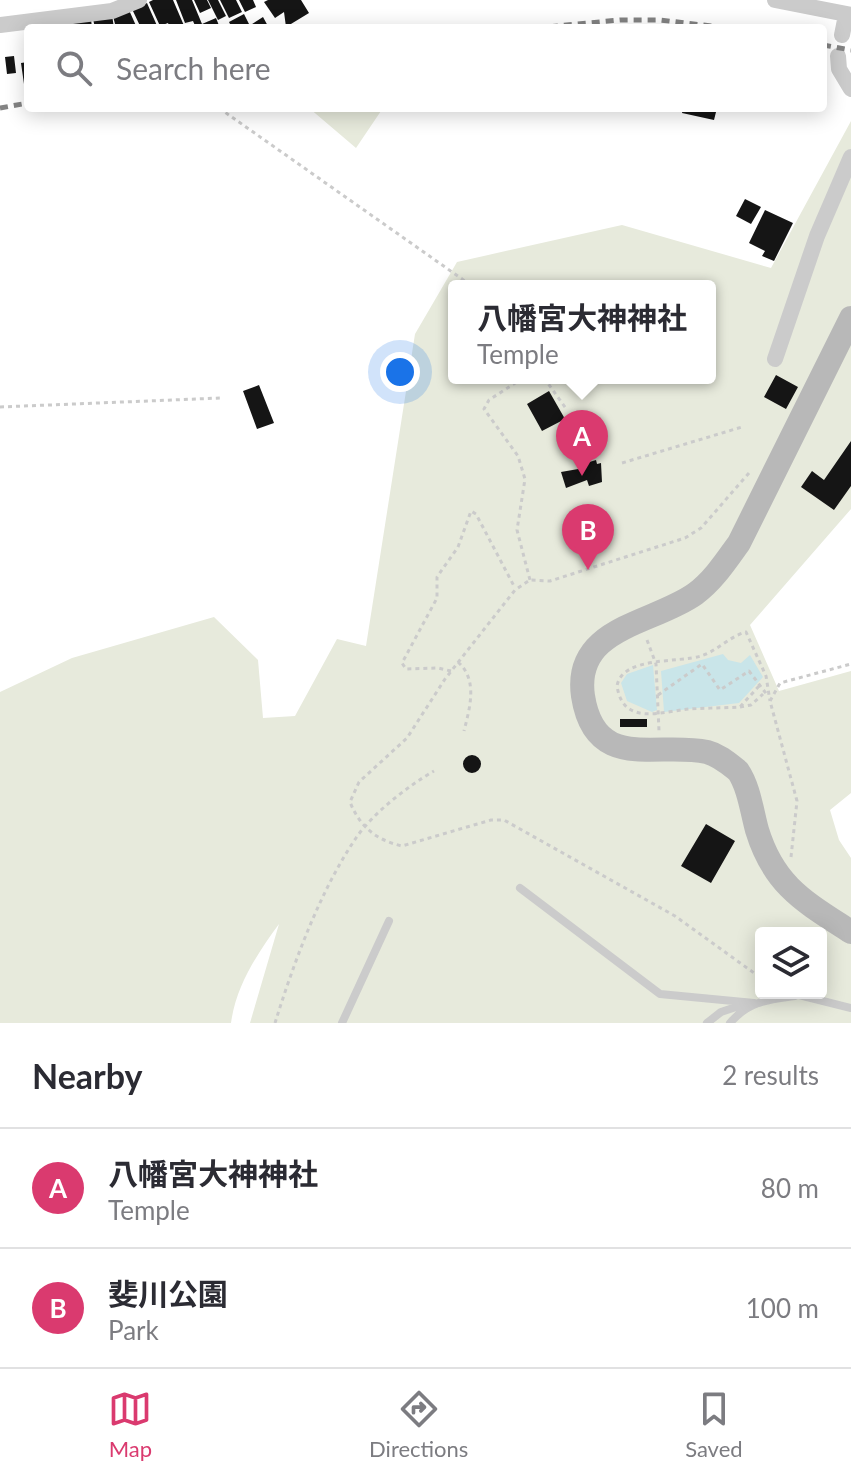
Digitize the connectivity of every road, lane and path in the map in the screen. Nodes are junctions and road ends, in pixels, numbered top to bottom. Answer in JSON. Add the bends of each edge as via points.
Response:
{"nodes":[{"id":1,"x":139,"y":0,"type":"edge"},
{"id":2,"x":775,"y":0,"type":"edge"},
{"id":3,"x":848,"y":15,"type":"edge"},
{"id":4,"x":0,"y":25,"type":"edge"},
{"id":5,"x":842,"y":35,"type":"dead end"},
{"id":6,"x":833,"y":64,"type":"edge"},
{"id":7,"x":851,"y":89,"type":"edge"},
{"id":8,"x":225,"y":112,"type":"edge"},
{"id":9,"x":851,"y":157,"type":"edge"},
{"id":10,"x":463,"y":280,"type":"edge"},
{"id":11,"x":851,"y":318,"type":"edge"},
{"id":12,"x":775,"y":359,"type":"dead end"},
{"id":13,"x":514,"y":384,"type":"edge"},
{"id":14,"x":548,"y":384,"type":"edge"},
{"id":15,"x":221,"y":398,"type":"dead end"},
{"id":16,"x":0,"y":407,"type":"edge"},
{"id":17,"x":567,"y":410,"type":"dead end"},
{"id":18,"x":742,"y":427,"type":"dead end"},
{"id":19,"x":622,"y":463,"type":"dead end"},
{"id":20,"x":756,"y":466,"type":"dead end"},
{"id":21,"x":530,"y":580,"type":"junction"},
{"id":22,"x":515,"y":590,"type":"junction"},
{"id":23,"x":645,"y":633,"type":"dead end"},
{"id":24,"x":458,"y":662,"type":"junction"},
{"id":25,"x":656,"y":664,"type":"junction"},
{"id":26,"x":851,"y":664,"type":"edge"},
{"id":27,"x":451,"y":671,"type":"junction"},
{"id":28,"x":758,"y":685,"type":"junction"},
{"id":29,"x":763,"y":694,"type":"junction"},
{"id":30,"x":658,"y":695,"type":"junction"},
{"id":31,"x":770,"y":699,"type":"junction"},
{"id":32,"x":740,"y":707,"type":"junction"},
{"id":33,"x":660,"y":715,"type":"junction"},
{"id":34,"x":464,"y":731,"type":"dead end"},
{"id":35,"x":659,"y":738,"type":"dead end"},
{"id":36,"x":434,"y":771,"type":"dead end"},
{"id":37,"x":364,"y":828,"type":"junction"},
{"id":38,"x":775,"y":872,"type":"junction"},
{"id":39,"x":520,"y":888,"type":"dead end"},
{"id":40,"x":389,"y":921,"type":"dead end"},
{"id":41,"x":851,"y":932,"type":"edge"},
{"id":42,"x":755,"y":974,"type":"edge"},
{"id":43,"x":774,"y":999,"type":"edge"},
{"id":44,"x":811,"y":999,"type":"edge"},
{"id":45,"x":754,"y":1003,"type":"junction"},
{"id":46,"x":851,"y":1008,"type":"edge"},
{"id":47,"x":734,"y":1021,"type":"edge"},
{"id":48,"x":275,"y":1023,"type":"edge"},
{"id":49,"x":342,"y":1023,"type":"edge"},
{"id":50,"x":707,"y":1023,"type":"edge"}],
"edges":[{"from":1,"to":4,"type":"street","via":[[112,11]]},
{"from":2,"to":3,"type":"street"},
{"from":3,"to":5,"type":"street"},
{"from":6,"to":7,"type":"street"},
{"from":8,"to":10,"type":"path"},
{"from":9,"to":12,"type":"street","via":[[817,236]]},
{"from":11,"to":38,"type":"street","via":[[739,543],[716,575],[696,594],[606,637],[590,655],[584,675],[589,715],[611,744],[637,751],[707,752],[738,771]]},
{"from":13,"to":21,"type":"path","via":[[484,409],[518,456],[525,479],[517,520]]},
{"from":14,"to":17,"type":"path"},
{"from":15,"to":16,"type":"path"},
{"from":18,"to":19,"type":"path"},
{"from":20,"to":21,"type":"path","via":[[701,528],[685,538],[550,581]]},
{"from":21,"to":22,"type":"path"},
{"from":22,"to":24,"type":"path"},
{"from":22,"to":27,"type":"path","via":[[471,511],[458,547],[437,577],[437,598],[402,663],[406,669]]},
{"from":23,"to":25,"type":"path"},
{"from":24,"to":27,"type":"path"},
{"from":24,"to":34,"type":"path","via":[[471,690]]},
{"from":25,"to":30,"type":"path"},
{"from":25,"to":31,"type":"path","via":[[704,655],[746,632]]},
{"from":25,"to":33,"type":"path","via":[[623,673],[617,686],[620,702],[628,709]]},
{"from":26,"to":31,"type":"path","via":[[780,683]]},
{"from":27,"to":37,"type":"path","via":[[407,738],[353,792],[350,802]]},
{"from":28,"to":29,"type":"path"},
{"from":28,"to":30,"type":"path","via":[[749,671],[720,690],[702,664]]},
{"from":28,"to":32,"type":"path"},
{"from":29,"to":31,"type":"path"},
{"from":29,"to":32,"type":"path"},
{"from":30,"to":33,"type":"path"},
{"from":31,"to":38,"type":"path","via":[[797,801],[791,861]]},
{"from":32,"to":33,"type":"path"},
{"from":33,"to":35,"type":"path"},
{"from":36,"to":37,"type":"path","via":[[408,787]]},
{"from":37,"to":42,"type":"path","via":[[402,846],[504,820],[675,916]]},
{"from":37,"to":48,"type":"path","via":[[313,919]]},
{"from":38,"to":41,"type":"street","via":[[794,895]]},
{"from":39,"to":45,"type":"lane","via":[[660,994]]},
{"from":40,"to":49,"type":"lane"},
{"from":43,"to":45,"type":"lane"},
{"from":44,"to":46,"type":"lane"},
{"from":45,"to":47,"type":"lane"},
{"from":45,"to":50,"type":"lane","via":[[729,1008]]}]}
